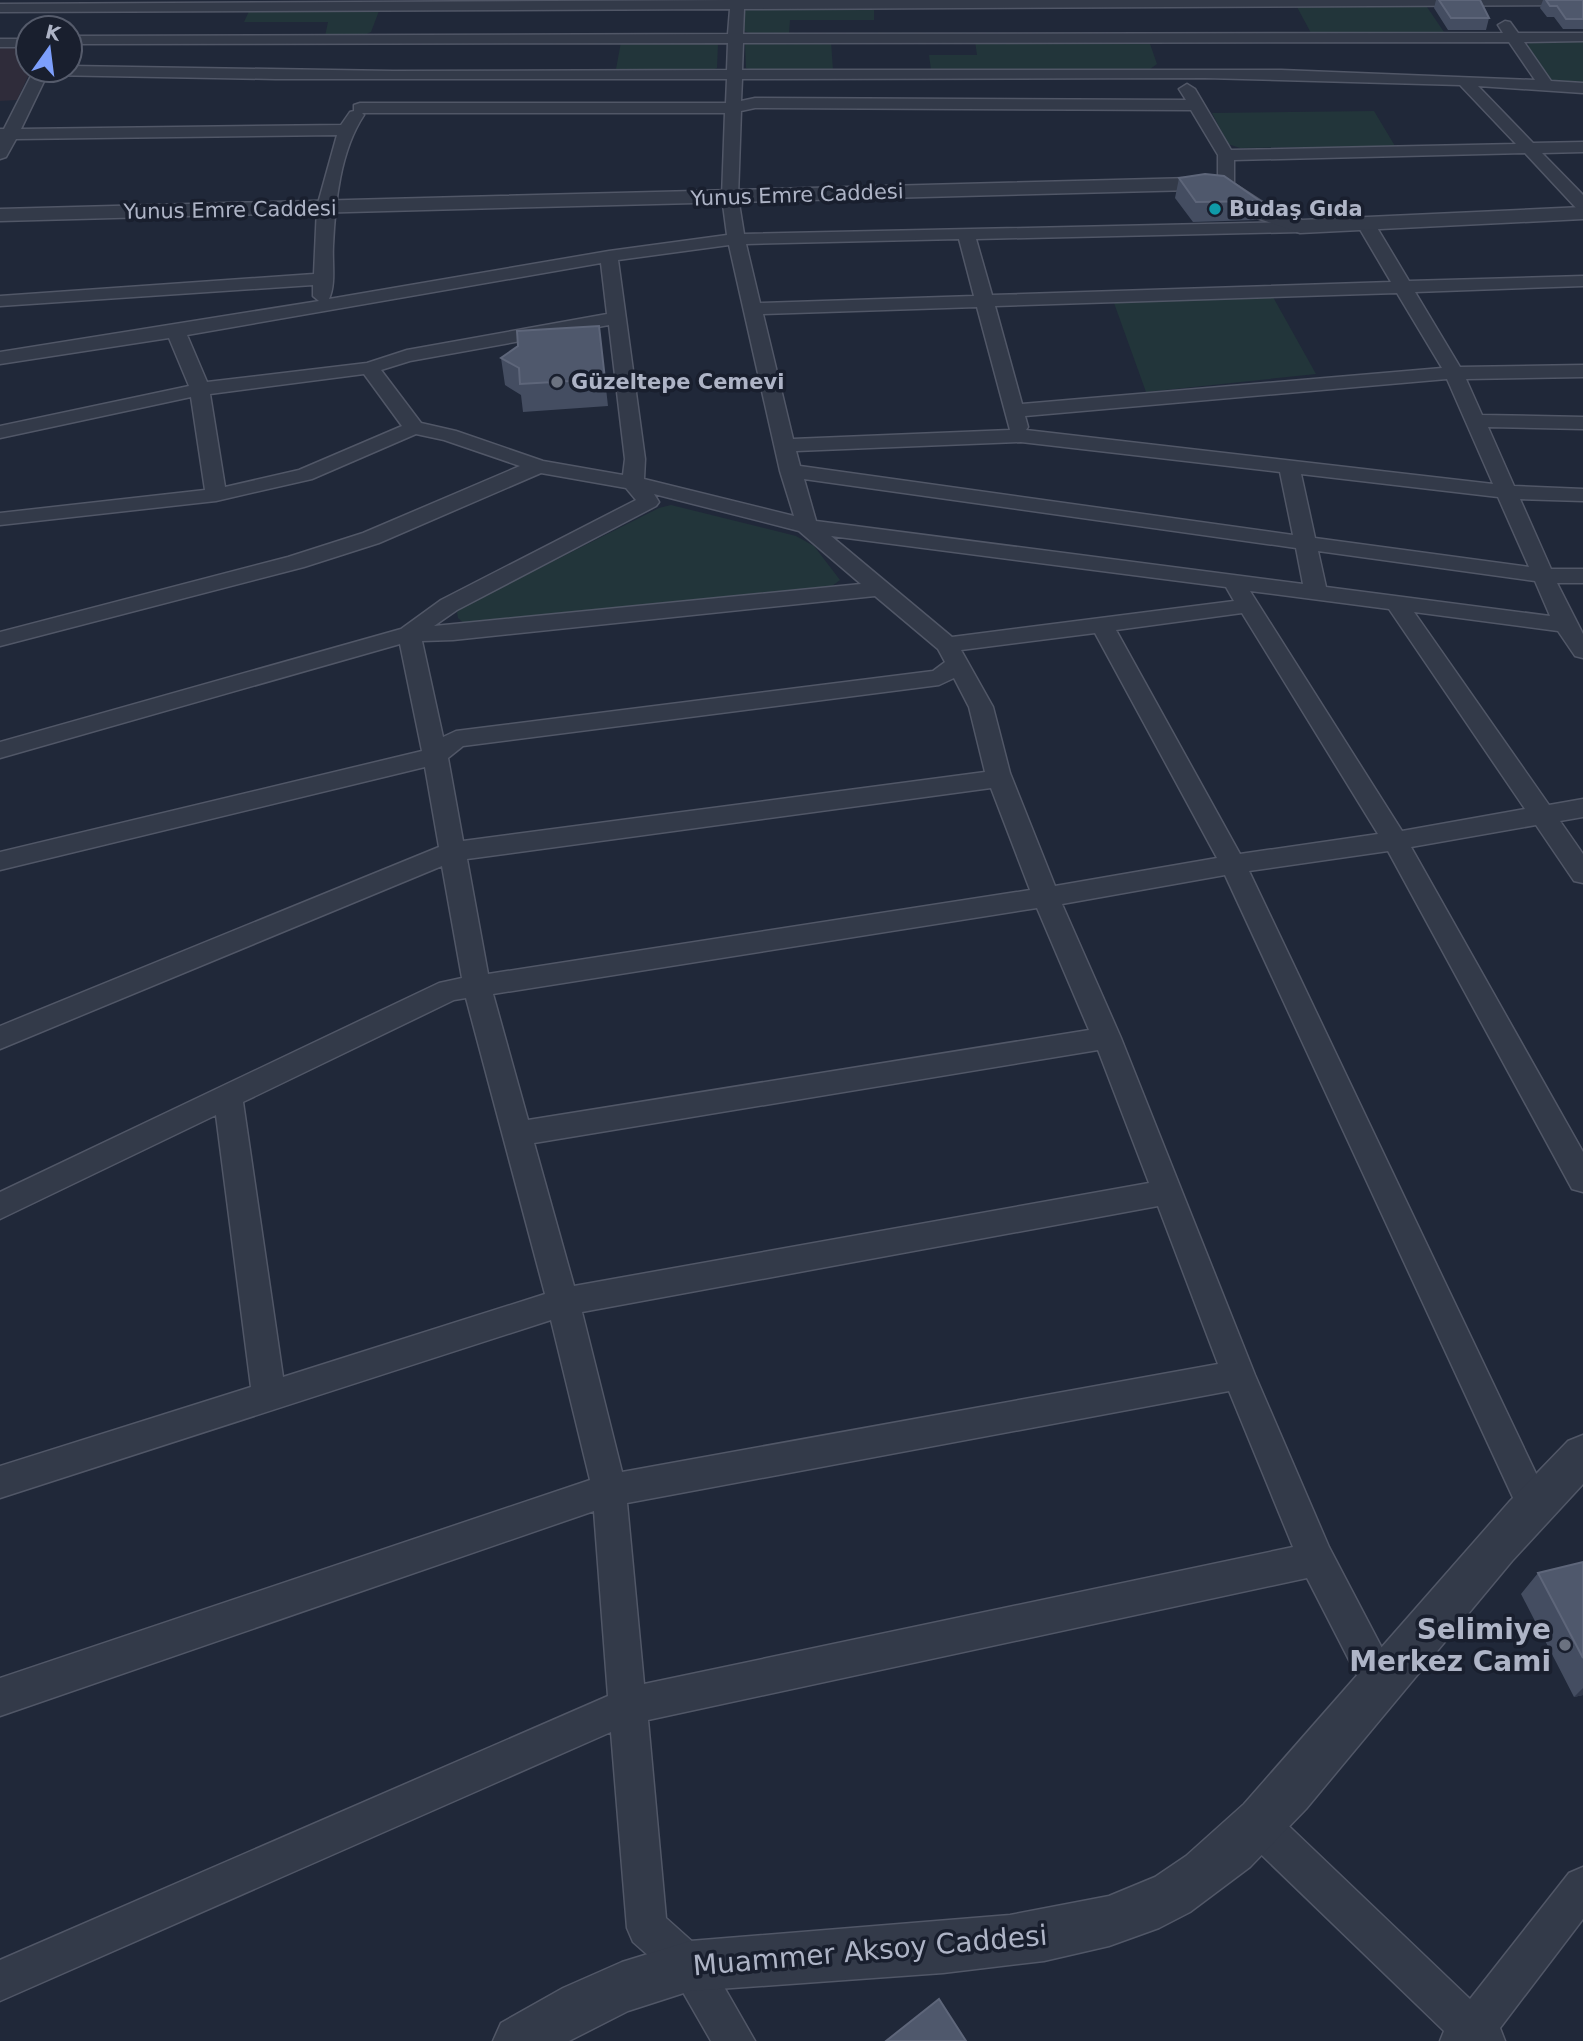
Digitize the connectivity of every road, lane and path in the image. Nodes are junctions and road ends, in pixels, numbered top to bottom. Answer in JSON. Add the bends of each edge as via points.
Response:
{"nodes":[{"id":1,"x":1488,"y":1,"type":"edge"},
{"id":2,"x":1583,"y":1,"type":"edge"},
{"id":3,"x":736,"y":2,"type":"edge"},
{"id":4,"x":397,"y":3,"type":"edge"},
{"id":5,"x":81,"y":4,"type":"edge"},
{"id":6,"x":0,"y":8,"type":"edge"},
{"id":7,"x":1162,"y":33,"type":"edge"},
{"id":8,"x":1513,"y":37,"type":"junction"},
{"id":9,"x":1583,"y":37,"type":"edge"},
{"id":10,"x":735,"y":39,"type":"junction"},
{"id":11,"x":84,"y":41,"type":"edge"},
{"id":12,"x":376,"y":57,"type":"junction"},
{"id":13,"x":84,"y":71,"type":"edge"},
{"id":14,"x":734,"y":74,"type":"junction"},
{"id":15,"x":1465,"y":81,"type":"junction"},
{"id":16,"x":34,"y":84,"type":"edge"},
{"id":17,"x":1546,"y":85,"type":"junction"},
{"id":18,"x":1583,"y":88,"type":"edge"},
{"id":19,"x":1195,"y":105,"type":"junction"},
{"id":20,"x":360,"y":108,"type":"junction"},
{"id":21,"x":733,"y":108,"type":"junction"},
{"id":22,"x":346,"y":130,"type":"junction"},
{"id":23,"x":5,"y":134,"type":"edge"},
{"id":24,"x":1583,"y":147,"type":"edge"},
{"id":25,"x":1530,"y":149,"type":"junction"},
{"id":26,"x":0,"y":154,"type":"edge"},
{"id":27,"x":1226,"y":155,"type":"junction"},
{"id":28,"x":1226,"y":187,"type":"junction"},
{"id":29,"x":730,"y":197,"type":"junction"},
{"id":30,"x":1583,"y":205,"type":"edge"},
{"id":31,"x":326,"y":207,"type":"junction"},
{"id":32,"x":1583,"y":213,"type":"edge"},
{"id":33,"x":0,"y":215,"type":"edge"},
{"id":34,"x":1367,"y":226,"type":"junction"},
{"id":35,"x":1300,"y":227,"type":"junction"},
{"id":36,"x":967,"y":233,"type":"junction"},
{"id":37,"x":736,"y":239,"type":"junction"},
{"id":38,"x":609,"y":256,"type":"junction"},
{"id":39,"x":324,"y":279,"type":"junction"},
{"id":40,"x":1583,"y":281,"type":"edge"},
{"id":41,"x":1404,"y":287,"type":"junction"},
{"id":42,"x":0,"y":301,"type":"edge"},
{"id":43,"x":985,"y":302,"type":"junction"},
{"id":44,"x":325,"y":305,"type":"junction"},
{"id":45,"x":753,"y":309,"type":"junction"},
{"id":46,"x":617,"y":318,"type":"junction"},
{"id":47,"x":176,"y":331,"type":"junction"},
{"id":48,"x":0,"y":358,"type":"edge"},
{"id":49,"x":369,"y":369,"type":"junction"},
{"id":50,"x":1583,"y":371,"type":"edge"},
{"id":51,"x":1454,"y":373,"type":"junction"},
{"id":52,"x":200,"y":389,"type":"junction"},
{"id":53,"x":1014,"y":411,"type":"junction"},
{"id":54,"x":1475,"y":421,"type":"junction"},
{"id":55,"x":1583,"y":423,"type":"edge"},
{"id":56,"x":414,"y":428,"type":"junction"},
{"id":57,"x":0,"y":432,"type":"edge"},
{"id":58,"x":1021,"y":436,"type":"junction"},
{"id":59,"x":784,"y":445,"type":"junction"},
{"id":60,"x":540,"y":466,"type":"junction"},
{"id":61,"x":1289,"y":467,"type":"junction"},
{"id":62,"x":790,"y":471,"type":"junction"},
{"id":63,"x":634,"y":483,"type":"junction"},
{"id":64,"x":1506,"y":492,"type":"junction"},
{"id":65,"x":216,"y":495,"type":"junction"},
{"id":66,"x":1583,"y":495,"type":"edge"},
{"id":67,"x":0,"y":519,"type":"edge"},
{"id":68,"x":807,"y":526,"type":"junction"},
{"id":69,"x":1304,"y":542,"type":"junction"},
{"id":70,"x":1543,"y":576,"type":"junction"},
{"id":71,"x":1583,"y":576,"type":"edge"},
{"id":72,"x":1233,"y":582,"type":"junction"},
{"id":73,"x":883,"y":588,"type":"junction"},
{"id":74,"x":1316,"y":592,"type":"junction"},
{"id":75,"x":1396,"y":603,"type":"junction"},
{"id":76,"x":1245,"y":606,"type":"junction"},
{"id":77,"x":1102,"y":625,"type":"junction"},
{"id":78,"x":1564,"y":625,"type":"junction"},
{"id":79,"x":409,"y":634,"type":"junction"},
{"id":80,"x":0,"y":639,"type":"edge"},
{"id":81,"x":1583,"y":652,"type":"edge"},
{"id":82,"x":952,"y":655,"type":"junction"},
{"id":83,"x":0,"y":750,"type":"edge"},
{"id":84,"x":435,"y":756,"type":"junction"},
{"id":85,"x":1000,"y":778,"type":"junction"},
{"id":86,"x":1583,"y":808,"type":"edge"},
{"id":87,"x":1543,"y":815,"type":"junction"},
{"id":88,"x":1395,"y":841,"type":"junction"},
{"id":89,"x":451,"y":852,"type":"junction"},
{"id":90,"x":0,"y":861,"type":"edge"},
{"id":91,"x":1233,"y":864,"type":"junction"},
{"id":92,"x":1583,"y":874,"type":"edge"},
{"id":93,"x":1046,"y":897,"type":"junction"},
{"id":94,"x":477,"y":986,"type":"junction"},
{"id":95,"x":0,"y":1038,"type":"edge"},
{"id":96,"x":1107,"y":1038,"type":"junction"},
{"id":97,"x":228,"y":1096,"type":"junction"},
{"id":98,"x":517,"y":1135,"type":"junction"},
{"id":99,"x":1583,"y":1180,"type":"edge"},
{"id":100,"x":1167,"y":1192,"type":"junction"},
{"id":101,"x":0,"y":1206,"type":"edge"},
{"id":102,"x":564,"y":1302,"type":"junction"},
{"id":103,"x":1239,"y":1375,"type":"junction"},
{"id":104,"x":269,"y":1396,"type":"junction"},
{"id":105,"x":1583,"y":1455,"type":"edge"},
{"id":106,"x":0,"y":1482,"type":"edge"},
{"id":107,"x":610,"y":1490,"type":"junction"},
{"id":108,"x":1533,"y":1503,"type":"junction"},
{"id":109,"x":1316,"y":1559,"type":"junction"},
{"id":110,"x":1381,"y":1684,"type":"junction"},
{"id":111,"x":0,"y":1697,"type":"edge"},
{"id":112,"x":628,"y":1706,"type":"junction"},
{"id":113,"x":1257,"y":1823,"type":"junction"},
{"id":114,"x":1583,"y":1887,"type":"edge"},
{"id":115,"x":690,"y":1966,"type":"junction"},
{"id":116,"x":0,"y":1981,"type":"edge"},
{"id":117,"x":1472,"y":2037,"type":"edge"},
{"id":118,"x":519,"y":2041,"type":"edge"},
{"id":119,"x":734,"y":2041,"type":"edge"}],
"edges":[{"from":1,"to":2,"type":"street"},
{"from":1,"to":7,"type":"street"},
{"from":1,"to":8,"type":"street"},
{"from":3,"to":4,"type":"street"},
{"from":3,"to":7,"type":"street"},
{"from":3,"to":10,"type":"street"},
{"from":4,"to":5,"type":"street"},
{"from":4,"to":12,"type":"street"},
{"from":5,"to":6,"type":"street"},
{"from":7,"to":8,"type":"street"},
{"from":7,"to":10,"type":"street"},
{"from":7,"to":14,"type":"street"},
{"from":7,"to":15,"type":"street"},
{"from":7,"to":19,"type":"street"},
{"from":8,"to":9,"type":"street"},
{"from":8,"to":17,"type":"street"},
{"from":10,"to":12,"type":"street"},
{"from":10,"to":14,"type":"street"},
{"from":11,"to":12,"type":"street"},
{"from":12,"to":13,"type":"street","via":[[238,76]]},
{"from":12,"to":14,"type":"street"},
{"from":12,"to":20,"type":"street"},
{"from":14,"to":21,"type":"street"},
{"from":15,"to":17,"type":"street"},
{"from":15,"to":25,"type":"street"},
{"from":16,"to":23,"type":"street"},
{"from":17,"to":18,"type":"street"},
{"from":19,"to":21,"type":"street","via":[[755,103]]},
{"from":19,"to":27,"type":"street"},
{"from":20,"to":21,"type":"street"},
{"from":20,"to":22,"type":"street"},
{"from":21,"to":29,"type":"street"},
{"from":22,"to":23,"type":"street"},
{"from":22,"to":31,"type":"street"},
{"from":23,"to":26,"type":"street"},
{"from":24,"to":25,"type":"street"},
{"from":25,"to":27,"type":"street"},
{"from":25,"to":30,"type":"street"},
{"from":27,"to":28,"type":"street"},
{"from":28,"to":29,"type":"street","name":"Yunus Emre Caddesi","via":[[1146,184]]},
{"from":28,"to":35,"type":"street","name":"Yunus Emre Caddesi","via":[[1262,212]]},
{"from":29,"to":31,"type":"street","name":"Yunus Emre Caddesi"},
{"from":29,"to":37,"type":"street"},
{"from":31,"to":33,"type":"street","name":"Yunus Emre Caddesi"},
{"from":31,"to":39,"type":"street"},
{"from":32,"to":34,"type":"street","name":"Yunus Emre Caddesi"},
{"from":34,"to":35,"type":"street","name":"Yunus Emre Caddesi"},
{"from":34,"to":41,"type":"street"},
{"from":35,"to":36,"type":"street"},
{"from":36,"to":37,"type":"street"},
{"from":36,"to":43,"type":"street"},
{"from":37,"to":38,"type":"street"},
{"from":37,"to":45,"type":"street"},
{"from":38,"to":44,"type":"street"},
{"from":38,"to":46,"type":"street"},
{"from":39,"to":42,"type":"street"},
{"from":39,"to":44,"type":"street","via":[[321,293]]},
{"from":40,"to":41,"type":"street"},
{"from":41,"to":43,"type":"street"},
{"from":41,"to":51,"type":"street"},
{"from":43,"to":45,"type":"street"},
{"from":43,"to":53,"type":"street"},
{"from":44,"to":47,"type":"street"},
{"from":45,"to":59,"type":"street"},
{"from":46,"to":49,"type":"street","via":[[407,356]]},
{"from":46,"to":63,"type":"street"},
{"from":47,"to":48,"type":"street"},
{"from":47,"to":52,"type":"street"},
{"from":49,"to":52,"type":"street"},
{"from":49,"to":56,"type":"street"},
{"from":50,"to":51,"type":"street"},
{"from":51,"to":53,"type":"street"},
{"from":51,"to":54,"type":"street"},
{"from":52,"to":57,"type":"street"},
{"from":52,"to":65,"type":"street"},
{"from":53,"to":58,"type":"street"},
{"from":54,"to":55,"type":"street"},
{"from":54,"to":64,"type":"street"},
{"from":56,"to":60,"type":"street"},
{"from":56,"to":65,"type":"street","via":[[305,475]]},
{"from":58,"to":59,"type":"street"},
{"from":58,"to":61,"type":"street"},
{"from":59,"to":62,"type":"street"},
{"from":60,"to":63,"type":"street"},
{"from":60,"to":80,"type":"street","via":[[370,538],[296,562]]},
{"from":61,"to":64,"type":"street"},
{"from":61,"to":69,"type":"street"},
{"from":62,"to":68,"type":"street"},
{"from":62,"to":69,"type":"street"},
{"from":63,"to":68,"type":"street"},
{"from":63,"to":79,"type":"street","via":[[649,502],[449,605]]},
{"from":64,"to":66,"type":"street"},
{"from":64,"to":70,"type":"street"},
{"from":65,"to":67,"type":"street"},
{"from":68,"to":72,"type":"street"},
{"from":68,"to":73,"type":"street"},
{"from":69,"to":70,"type":"street"},
{"from":69,"to":74,"type":"street"},
{"from":70,"to":71,"type":"street"},
{"from":70,"to":78,"type":"street"},
{"from":72,"to":74,"type":"street"},
{"from":72,"to":76,"type":"street"},
{"from":73,"to":79,"type":"street"},
{"from":73,"to":82,"type":"street"},
{"from":74,"to":75,"type":"street"},
{"from":75,"to":78,"type":"street"},
{"from":75,"to":87,"type":"street"},
{"from":76,"to":77,"type":"street"},
{"from":76,"to":88,"type":"street"},
{"from":77,"to":82,"type":"street"},
{"from":77,"to":91,"type":"street"},
{"from":78,"to":81,"type":"street"},
{"from":79,"to":83,"type":"street"},
{"from":79,"to":84,"type":"street"},
{"from":82,"to":84,"type":"street","via":[[939,678],[456,738]]},
{"from":82,"to":85,"type":"street","via":[[981,707]]},
{"from":84,"to":89,"type":"street"},
{"from":84,"to":90,"type":"street"},
{"from":85,"to":89,"type":"street"},
{"from":85,"to":93,"type":"street"},
{"from":86,"to":87,"type":"street"},
{"from":87,"to":88,"type":"street"},
{"from":87,"to":92,"type":"street"},
{"from":88,"to":91,"type":"street"},
{"from":88,"to":99,"type":"street"},
{"from":89,"to":94,"type":"street"},
{"from":89,"to":95,"type":"street"},
{"from":91,"to":93,"type":"street"},
{"from":91,"to":108,"type":"street"},
{"from":93,"to":94,"type":"street"},
{"from":93,"to":96,"type":"street"},
{"from":94,"to":97,"type":"street","via":[[449,990]]},
{"from":94,"to":98,"type":"street"},
{"from":96,"to":98,"type":"street"},
{"from":96,"to":100,"type":"street"},
{"from":97,"to":101,"type":"street"},
{"from":97,"to":104,"type":"street"},
{"from":98,"to":102,"type":"street"},
{"from":100,"to":102,"type":"street"},
{"from":100,"to":103,"type":"street"},
{"from":102,"to":104,"type":"street"},
{"from":102,"to":107,"type":"street"},
{"from":103,"to":107,"type":"street"},
{"from":103,"to":109,"type":"street"},
{"from":104,"to":106,"type":"street"},
{"from":105,"to":108,"type":"street","name":"Muammer Aksoy Caddesi"},
{"from":107,"to":111,"type":"street"},
{"from":107,"to":112,"type":"street"},
{"from":108,"to":110,"type":"street","name":"Muammer Aksoy Caddesi"},
{"from":109,"to":110,"type":"street"},
{"from":109,"to":112,"type":"street"},
{"from":110,"to":113,"type":"street","name":"Muammer Aksoy Caddesi"},
{"from":112,"to":115,"type":"street","via":[[647,1928]]},
{"from":112,"to":116,"type":"street"},
{"from":113,"to":115,"type":"street","name":"Muammer Aksoy Caddesi","via":[[1196,1880],[1143,1909],[1081,1929],[994,1945]]},
{"from":113,"to":117,"type":"street"},
{"from":114,"to":117,"type":"street"},
{"from":115,"to":118,"type":"street","name":"Muammer Aksoy Caddesi","via":[[596,1997]]},
{"from":115,"to":119,"type":"street"}]}
